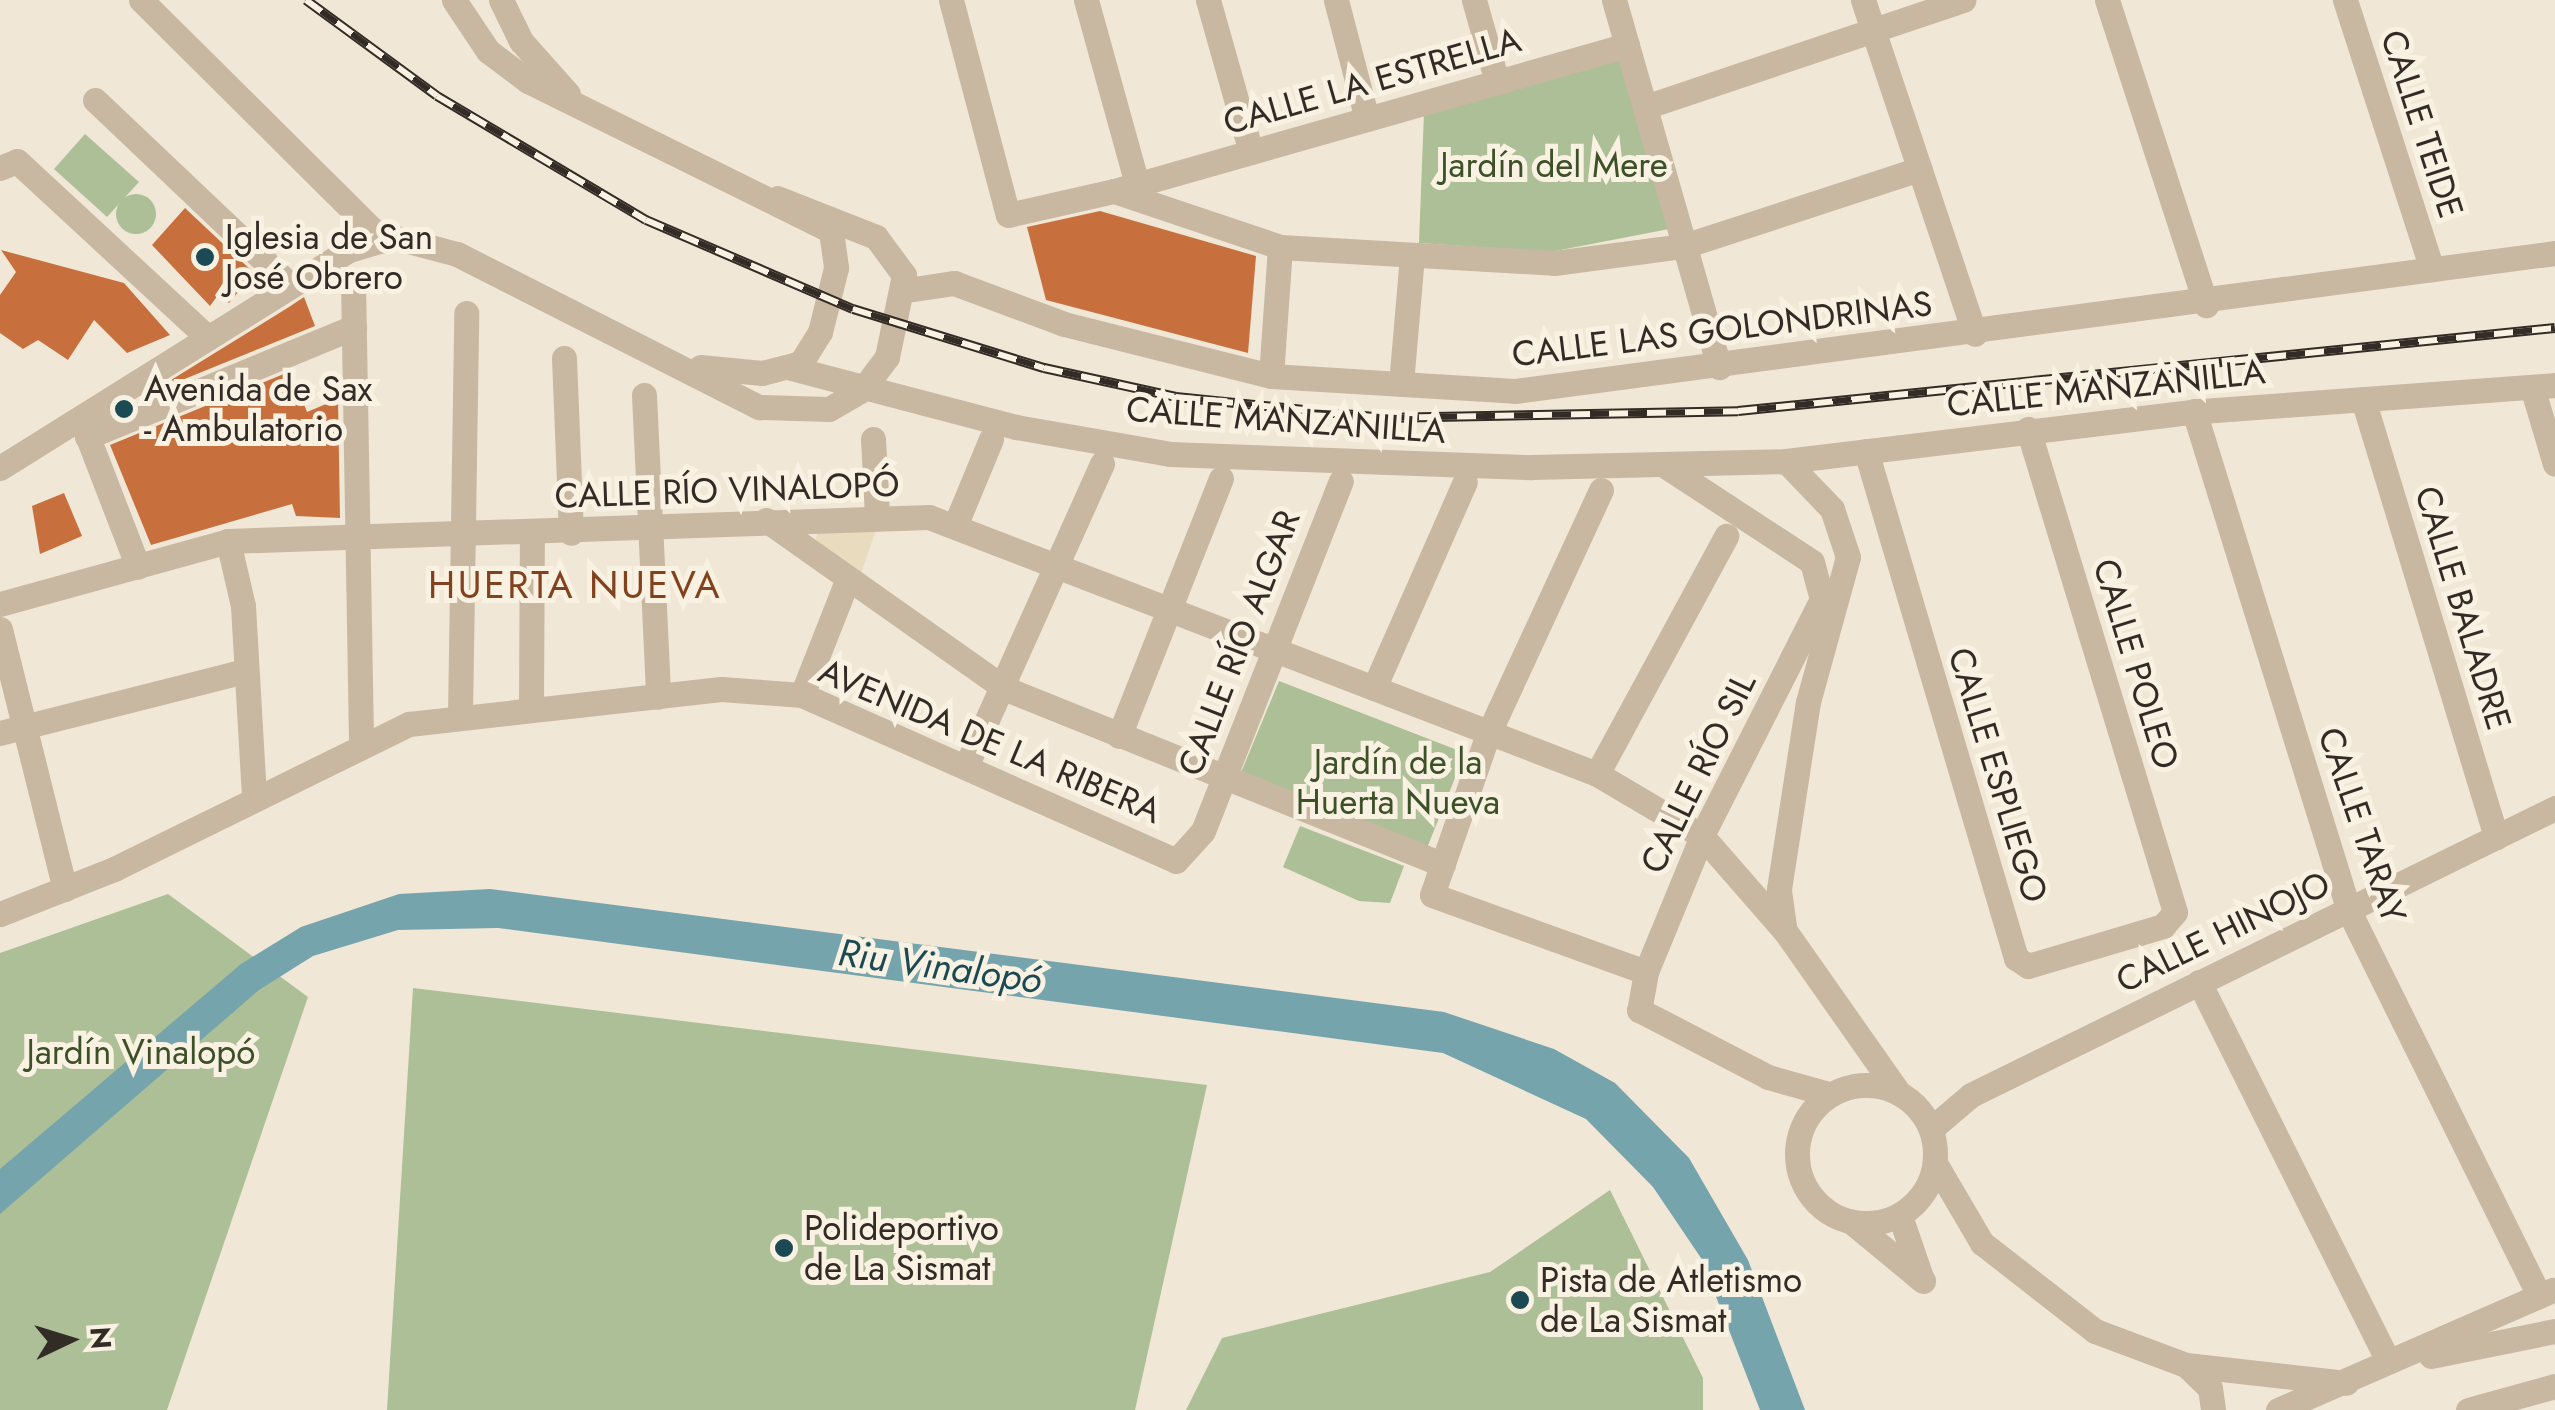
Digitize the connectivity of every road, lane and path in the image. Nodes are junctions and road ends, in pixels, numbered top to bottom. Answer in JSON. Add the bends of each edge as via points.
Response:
{"nodes":[{"id":1,"x":140,"y":0,"type":"edge"},
{"id":2,"x":432,"y":0,"type":"edge"},
{"id":3,"x":454,"y":0,"type":"edge"},
{"id":4,"x":480,"y":0,"type":"edge"},
{"id":5,"x":501,"y":0,"type":"edge"},
{"id":6,"x":951,"y":0,"type":"edge"},
{"id":7,"x":1086,"y":0,"type":"edge"},
{"id":8,"x":1208,"y":0,"type":"edge"},
{"id":9,"x":1336,"y":0,"type":"edge"},
{"id":10,"x":1474,"y":0,"type":"edge"},
{"id":11,"x":1614,"y":0,"type":"edge"},
{"id":12,"x":1863,"y":0,"type":"edge"},
{"id":13,"x":1964,"y":0,"type":"edge"},
{"id":14,"x":2107,"y":0,"type":"edge"},
{"id":15,"x":2345,"y":0,"type":"edge"},
{"id":16,"x":1873,"y":30,"type":"junction"},
{"id":17,"x":521,"y":41,"type":"junction"},
{"id":18,"x":1626,"y":45,"type":"junction"},
{"id":19,"x":488,"y":51,"type":"junction"},
{"id":20,"x":1497,"y":82,"type":"junction"},
{"id":21,"x":94,"y":100,"type":"dead end"},
{"id":22,"x":1644,"y":108,"type":"junction"},
{"id":23,"x":588,"y":110,"type":"junction"},
{"id":24,"x":1367,"y":119,"type":"junction"},
{"id":25,"x":1251,"y":152,"type":"junction"},
{"id":26,"x":8,"y":164,"type":"edge"},
{"id":27,"x":1920,"y":170,"type":"junction"},
{"id":28,"x":1126,"y":188,"type":"junction"},
{"id":29,"x":777,"y":198,"type":"junction"},
{"id":30,"x":382,"y":238,"type":"junction"},
{"id":31,"x":1684,"y":246,"type":"junction"},
{"id":32,"x":1280,"y":247,"type":"junction"},
{"id":33,"x":2555,"y":253,"type":"edge"},
{"id":34,"x":1412,"y":255,"type":"junction"},
{"id":35,"x":2432,"y":269,"type":"junction"},
{"id":36,"x":353,"y":281,"type":"dead end"},
{"id":37,"x":290,"y":286,"type":"junction"},
{"id":38,"x":906,"y":290,"type":"junction"},
{"id":39,"x":2206,"y":304,"type":"junction"},
{"id":40,"x":466,"y":314,"type":"dead end"},
{"id":41,"x":354,"y":327,"type":"junction"},
{"id":42,"x":1976,"y":334,"type":"junction"},
{"id":43,"x":208,"y":338,"type":"junction"},
{"id":44,"x":564,"y":358,"type":"dead end"},
{"id":45,"x":671,"y":358,"type":"junction"},
{"id":46,"x":791,"y":368,"type":"junction"},
{"id":47,"x":1719,"y":368,"type":"junction"},
{"id":48,"x":1271,"y":376,"type":"junction"},
{"id":49,"x":1401,"y":384,"type":"junction"},
{"id":50,"x":2544,"y":386,"type":"edge"},
{"id":51,"x":862,"y":389,"type":"junction"},
{"id":52,"x":644,"y":395,"type":"dead end"},
{"id":53,"x":2363,"y":399,"type":"junction"},
{"id":54,"x":2194,"y":412,"type":"junction"},
{"id":55,"x":84,"y":428,"type":"junction"},
{"id":56,"x":2028,"y":429,"type":"junction"},
{"id":57,"x":873,"y":439,"type":"dead end"},
{"id":58,"x":992,"y":439,"type":"dead end"},
{"id":59,"x":1866,"y":450,"type":"junction"},
{"id":60,"x":1786,"y":461,"type":"junction"},
{"id":61,"x":1102,"y":464,"type":"dead end"},
{"id":62,"x":2555,"y":464,"type":"edge"},
{"id":63,"x":1665,"y":466,"type":"junction"},
{"id":64,"x":0,"y":468,"type":"edge"},
{"id":65,"x":1221,"y":478,"type":"dead end"},
{"id":66,"x":1341,"y":480,"type":"dead end"},
{"id":67,"x":1465,"y":482,"type":"dead end"},
{"id":68,"x":1601,"y":490,"type":"dead end"},
{"id":69,"x":877,"y":516,"type":"junction"},
{"id":70,"x":766,"y":520,"type":"junction"},
{"id":71,"x":955,"y":526,"type":"junction"},
{"id":72,"x":647,"y":530,"type":"junction"},
{"id":73,"x":463,"y":532,"type":"junction"},
{"id":74,"x":532,"y":532,"type":"junction"},
{"id":75,"x":571,"y":533,"type":"junction"},
{"id":76,"x":357,"y":536,"type":"junction"},
{"id":77,"x":1726,"y":536,"type":"dead end"},
{"id":78,"x":228,"y":540,"type":"junction"},
{"id":79,"x":138,"y":567,"type":"junction"},
{"id":80,"x":1055,"y":569,"type":"junction"},
{"id":81,"x":847,"y":581,"type":"junction"},
{"id":82,"x":0,"y":604,"type":"edge"},
{"id":83,"x":1169,"y":606,"type":"junction"},
{"id":84,"x":0,"y":629,"type":"edge"},
{"id":85,"x":1271,"y":647,"type":"junction"},
{"id":86,"x":245,"y":671,"type":"junction"},
{"id":87,"x":1374,"y":688,"type":"junction"},
{"id":88,"x":1006,"y":689,"type":"junction"},
{"id":89,"x":802,"y":695,"type":"junction"},
{"id":90,"x":658,"y":697,"type":"junction"},
{"id":91,"x":531,"y":707,"type":"junction"},
{"id":92,"x":460,"y":714,"type":"junction"},
{"id":93,"x":12,"y":730,"type":"edge"},
{"id":94,"x":1488,"y":734,"type":"junction"},
{"id":95,"x":1118,"y":736,"type":"junction"},
{"id":96,"x":361,"y":743,"type":"junction"},
{"id":97,"x":968,"y":762,"type":"junction"},
{"id":98,"x":1597,"y":774,"type":"junction"},
{"id":99,"x":1224,"y":777,"type":"junction"},
{"id":100,"x":254,"y":798,"type":"junction"},
{"id":101,"x":2555,"y":808,"type":"edge"},
{"id":102,"x":1203,"y":831,"type":"joint"},
{"id":103,"x":1702,"y":836,"type":"junction"},
{"id":104,"x":2496,"y":838,"type":"junction"},
{"id":105,"x":1783,"y":864,"type":"junction"},
{"id":106,"x":1442,"y":865,"type":"junction"},
{"id":107,"x":1734,"y":866,"type":"junction"},
{"id":108,"x":65,"y":889,"type":"junction"},
{"id":109,"x":2349,"y":910,"type":"junction"},
{"id":110,"x":0,"y":914,"type":"edge"},
{"id":111,"x":2172,"y":920,"type":"joint"},
{"id":112,"x":1786,"y":931,"type":"junction"},
{"id":113,"x":1646,"y":972,"type":"junction"},
{"id":114,"x":2199,"y":982,"type":"junction"},
{"id":115,"x":1853,"y":1029,"type":"junction"},
{"id":116,"x":1768,"y":1078,"type":"junction"},
{"id":117,"x":1835,"y":1092,"type":"junction"},
{"id":118,"x":1900,"y":1093,"type":"junction"},
{"id":119,"x":1931,"y":1130,"type":"junction"},
{"id":120,"x":1798,"y":1138,"type":"junction"},
{"id":121,"x":1935,"y":1163,"type":"junction"},
{"id":122,"x":1908,"y":1208,"type":"junction"},
{"id":123,"x":1964,"y":1220,"type":"junction"},
{"id":124,"x":1853,"y":1223,"type":"junction"},
{"id":125,"x":2547,"y":1292,"type":"edge"},
{"id":126,"x":2555,"y":1331,"type":"edge"},
{"id":127,"x":2388,"y":1362,"type":"junction"},
{"id":128,"x":2186,"y":1365,"type":"junction"},
{"id":129,"x":2355,"y":1380,"type":"junction"},
{"id":130,"x":2555,"y":1386,"type":"edge"},
{"id":131,"x":2213,"y":1410,"type":"edge"},
{"id":132,"x":2278,"y":1410,"type":"edge"},
{"id":133,"x":2468,"y":1410,"type":"edge"}],
"edges":[{"from":1,"to":30,"type":"street"},
{"from":2,"to":19,"type":"street"},
{"from":3,"to":19,"type":"street"},
{"from":4,"to":17,"type":"street"},
{"from":5,"to":17,"type":"street"},
{"from":6,"to":28,"type":"street","name":"CALLE LA ESTRELLA","via":[[1008,215]]},
{"from":7,"to":28,"type":"street"},
{"from":8,"to":25,"type":"street"},
{"from":9,"to":24,"type":"street"},
{"from":10,"to":20,"type":"street"},
{"from":11,"to":18,"type":"street"},
{"from":12,"to":16,"type":"street"},
{"from":13,"to":16,"type":"street"},
{"from":14,"to":39,"type":"street"},
{"from":15,"to":35,"type":"street","name":"CALLE TEIDE"},
{"from":16,"to":22,"type":"street"},
{"from":16,"to":27,"type":"street"},
{"from":17,"to":23,"type":"street"},
{"from":18,"to":20,"type":"street","name":"CALLE LA ESTRELLA"},
{"from":18,"to":22,"type":"street"},
{"from":19,"to":23,"type":"street"},
{"from":20,"to":24,"type":"street","name":"CALLE LA ESTRELLA"},
{"from":21,"to":37,"type":"street"},
{"from":22,"to":31,"type":"street"},
{"from":23,"to":29,"type":"street"},
{"from":24,"to":25,"type":"street","name":"CALLE LA ESTRELLA"},
{"from":25,"to":28,"type":"street","name":"CALLE LA ESTRELLA"},
{"from":26,"to":43,"type":"street"},
{"from":27,"to":31,"type":"street"},
{"from":27,"to":42,"type":"street"},
{"from":28,"to":32,"type":"street"},
{"from":29,"to":38,"type":"street","via":[[888,246]]},
{"from":29,"to":46,"type":"street","via":[[830,232],[837,254],[820,332]]},
{"from":30,"to":37,"type":"street"},
{"from":30,"to":45,"type":"street","via":[[431,242]]},
{"from":31,"to":34,"type":"street","via":[[1554,263]]},
{"from":31,"to":47,"type":"street"},
{"from":32,"to":34,"type":"street"},
{"from":32,"to":48,"type":"street"},
{"from":33,"to":35,"type":"street","name":"CALLE LAS GOLONDRINAS"},
{"from":34,"to":49,"type":"street"},
{"from":35,"to":39,"type":"street","name":"CALLE LAS GOLONDRINAS"},
{"from":36,"to":41,"type":"street"},
{"from":37,"to":43,"type":"street"},
{"from":38,"to":48,"type":"street","name":"CALLE LAS GOLONDRINAS","via":[[954,283],[1064,324]]},
{"from":38,"to":51,"type":"street","via":[[887,357]]},
{"from":39,"to":42,"type":"street","name":"CALLE LAS GOLONDRINAS"},
{"from":40,"to":73,"type":"street"},
{"from":41,"to":55,"type":"street"},
{"from":41,"to":76,"type":"street"},
{"from":42,"to":47,"type":"street","name":"CALLE LAS GOLONDRINAS"},
{"from":43,"to":55,"type":"street"},
{"from":44,"to":75,"type":"street"},
{"from":45,"to":46,"type":"street","name":"CALLE MANZANILLA","via":[[724,372]]},
{"from":45,"to":51,"type":"street","via":[[784,414],[830,410]]},
{"from":46,"to":51,"type":"street","name":"CALLE MANZANILLA"},
{"from":47,"to":49,"type":"street","name":"CALLE LAS GOLONDRINAS","via":[[1529,390]]},
{"from":48,"to":49,"type":"street","name":"CALLE LAS GOLONDRINAS"},
{"from":50,"to":53,"type":"street","name":"CALLE MANZANILLA"},
{"from":50,"to":62,"type":"street"},
{"from":51,"to":63,"type":"street","name":"CALLE MANZANILLA","via":[[1170,454]]},
{"from":52,"to":72,"type":"street"},
{"from":53,"to":54,"type":"street","name":"CALLE MANZANILLA"},
{"from":53,"to":104,"type":"street","name":"CALLE BALADRE"},
{"from":54,"to":56,"type":"street","name":"CALLE MANZANILLA"},
{"from":54,"to":109,"type":"street","name":"CALLE TARAY"},
{"from":55,"to":64,"type":"street"},
{"from":55,"to":79,"type":"street"},
{"from":56,"to":59,"type":"street","name":"CALLE MANZANILLA"},
{"from":56,"to":111,"type":"street","name":"CALLE POLEO"},
{"from":57,"to":69,"type":"street"},
{"from":58,"to":71,"type":"street"},
{"from":59,"to":60,"type":"street","name":"CALLE MANZANILLA"},
{"from":59,"to":111,"type":"street","name":"CALLE ESPLIEGO","via":[[2021,966]]},
{"from":60,"to":63,"type":"street","name":"CALLE MANZANILLA"},
{"from":60,"to":105,"type":"street","via":[[1832,510],[1848,557],[1814,668]]},
{"from":61,"to":80,"type":"street"},
{"from":63,"to":103,"type":"street","name":"CALLE RÍO SIL","via":[[1812,562],[1819,608]]},
{"from":65,"to":83,"type":"street"},
{"from":66,"to":85,"type":"street","name":"CALLE RÍO ALGAR"},
{"from":67,"to":87,"type":"street"},
{"from":68,"to":94,"type":"street"},
{"from":69,"to":70,"type":"street","name":"CALLE RÍO VINALOPÓ"},
{"from":69,"to":71,"type":"street","name":"CALLE RÍO VINALOPÓ"},
{"from":70,"to":72,"type":"street","name":"CALLE RÍO VINALOPÓ"},
{"from":70,"to":81,"type":"street"},
{"from":71,"to":80,"type":"street","name":"CALLE RÍO VINALOPÓ"},
{"from":72,"to":75,"type":"street","name":"CALLE RÍO VINALOPÓ"},
{"from":72,"to":90,"type":"street"},
{"from":73,"to":74,"type":"street","name":"CALLE RÍO VINALOPÓ"},
{"from":73,"to":76,"type":"street","name":"CALLE RÍO VINALOPÓ"},
{"from":73,"to":92,"type":"street"},
{"from":74,"to":75,"type":"street","name":"CALLE RÍO VINALOPÓ"},
{"from":74,"to":91,"type":"street"},
{"from":76,"to":78,"type":"street","name":"CALLE RÍO VINALOPÓ"},
{"from":76,"to":96,"type":"street"},
{"from":77,"to":98,"type":"street"},
{"from":78,"to":79,"type":"street","name":"CALLE RÍO VINALOPÓ"},
{"from":78,"to":86,"type":"street"},
{"from":79,"to":82,"type":"street","name":"CALLE RÍO VINALOPÓ"},
{"from":80,"to":83,"type":"street","name":"CALLE RÍO VINALOPÓ"},
{"from":80,"to":88,"type":"street"},
{"from":81,"to":88,"type":"street"},
{"from":81,"to":89,"type":"street"},
{"from":83,"to":85,"type":"street","name":"CALLE RÍO VINALOPÓ"},
{"from":83,"to":95,"type":"street"},
{"from":84,"to":93,"type":"street"},
{"from":85,"to":87,"type":"street","name":"CALLE RÍO VINALOPÓ"},
{"from":85,"to":99,"type":"street","name":"CALLE RÍO ALGAR"},
{"from":86,"to":93,"type":"street"},
{"from":86,"to":100,"type":"street"},
{"from":87,"to":94,"type":"street","name":"CALLE RÍO VINALOPÓ"},
{"from":88,"to":95,"type":"street"},
{"from":88,"to":97,"type":"street"},
{"from":89,"to":90,"type":"street","name":"AVENIDA DE LA RIBERA"},
{"from":89,"to":97,"type":"street","name":"AVENIDA DE LA RIBERA"},
{"from":90,"to":91,"type":"street","name":"AVENIDA DE LA RIBERA"},
{"from":91,"to":92,"type":"street","name":"AVENIDA DE LA RIBERA"},
{"from":92,"to":96,"type":"street","name":"AVENIDA DE LA RIBERA"},
{"from":93,"to":108,"type":"street"},
{"from":94,"to":98,"type":"street","name":"CALLE RÍO VINALOPÓ"},
{"from":94,"to":106,"type":"street"},
{"from":95,"to":99,"type":"street"},
{"from":96,"to":100,"type":"street","name":"AVENIDA DE LA RIBERA"},
{"from":97,"to":102,"type":"street","name":"AVENIDA DE LA RIBERA","via":[[1176,860]]},
{"from":98,"to":103,"type":"street","name":"CALLE RÍO VINALOPÓ"},
{"from":99,"to":102,"type":"street","name":"CALLE RÍO ALGAR"},
{"from":99,"to":106,"type":"street"},
{"from":100,"to":108,"type":"street","name":"AVENIDA DE LA RIBERA"},
{"from":101,"to":104,"type":"street","name":"CALLE HINOJO"},
{"from":103,"to":107,"type":"street","name":"CALLE RÍO VINALOPÓ"},
{"from":103,"to":113,"type":"street","name":"CALLE RÍO SIL"},
{"from":104,"to":109,"type":"street","name":"CALLE HINOJO"},
{"from":105,"to":107,"type":"street","via":[[1755,872]]},
{"from":105,"to":112,"type":"street"},
{"from":106,"to":113,"type":"street","via":[[1432,895]]},
{"from":107,"to":112,"type":"street","name":"CALLE RÍO VINALOPÓ"},
{"from":108,"to":110,"type":"street","name":"AVENIDA DE LA RIBERA"},
{"from":109,"to":114,"type":"street","name":"CALLE HINOJO"},
{"from":109,"to":125,"type":"street","name":"CALLE TARAY"},
{"from":112,"to":115,"type":"street","name":"CALLE RÍO VINALOPÓ"},
{"from":113,"to":116,"type":"street","via":[[1640,1010]]},
{"from":114,"to":119,"type":"street","name":"CALLE HINOJO","via":[[1971,1095]]},
{"from":114,"to":127,"type":"street"},
{"from":115,"to":117,"type":"street","via":[[1854,1060]]},
{"from":115,"to":118,"type":"street","name":"CALLE RÍO VINALOPÓ"},
{"from":116,"to":117,"type":"street"},
{"from":116,"to":120,"type":"street"},
{"from":117,"to":118,"type":"street"},
{"from":117,"to":120,"type":"street"},
{"from":118,"to":119,"type":"street"},
{"from":119,"to":121,"type":"street"},
{"from":120,"to":124,"type":"street","via":[[1808,1192]]},
{"from":121,"to":122,"type":"street"},
{"from":121,"to":123,"type":"street"},
{"from":122,"to":123,"type":"street"},
{"from":122,"to":124,"type":"street"},
{"from":122,"to":124,"type":"street","via":[[1923,1281]]},
{"from":123,"to":128,"type":"street","via":[[2007,1269],[2096,1331]]},
{"from":125,"to":127,"type":"street"},
{"from":126,"to":129,"type":"street"},
{"from":127,"to":129,"type":"street"},
{"from":128,"to":129,"type":"street"},
{"from":128,"to":131,"type":"street","via":[[2210,1388]]},
{"from":129,"to":132,"type":"street"},
{"from":130,"to":133,"type":"street"}]}
